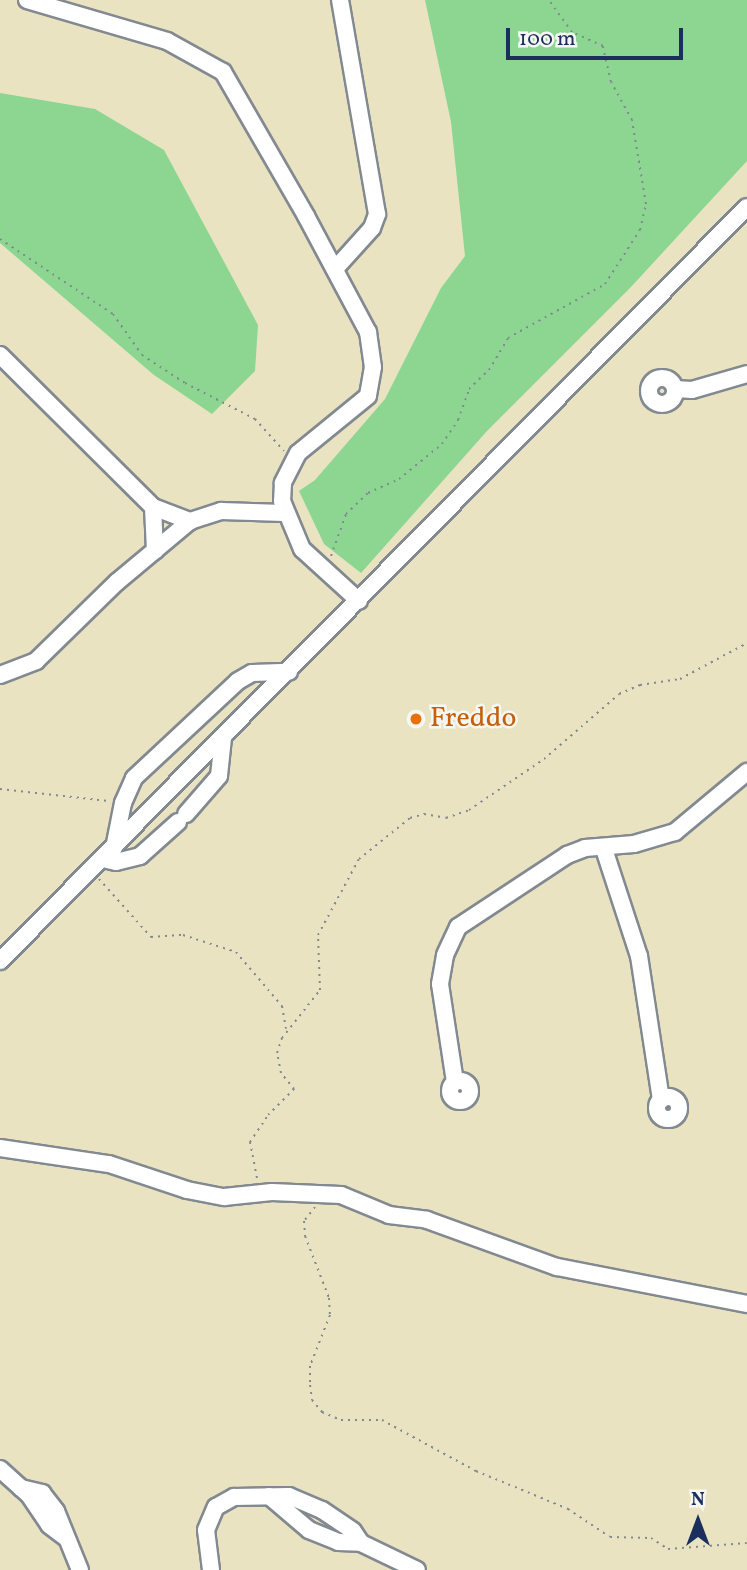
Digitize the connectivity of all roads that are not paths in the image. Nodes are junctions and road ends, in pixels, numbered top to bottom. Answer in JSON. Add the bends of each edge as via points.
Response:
{"nodes":[{"id":1,"x":27,"y":0,"type":"edge"},
{"id":2,"x":340,"y":0,"type":"edge"},
{"id":3,"x":747,"y":207,"type":"edge"},
{"id":4,"x":335,"y":269,"type":"junction"},
{"id":5,"x":0,"y":355,"type":"edge"},
{"id":6,"x":747,"y":374,"type":"edge"},
{"id":7,"x":674,"y":389,"type":"dead end"},
{"id":8,"x":153,"y":507,"type":"junction"},
{"id":9,"x":284,"y":513,"type":"junction"},
{"id":10,"x":190,"y":521,"type":"junction"},
{"id":11,"x":155,"y":551,"type":"junction"},
{"id":12,"x":359,"y":601,"type":"junction"},
{"id":13,"x":289,"y":672,"type":"junction"},
{"id":14,"x":0,"y":675,"type":"edge"},
{"id":15,"x":223,"y":739,"type":"junction"},
{"id":16,"x":747,"y":772,"type":"edge"},
{"id":17,"x":604,"y":849,"type":"junction"},
{"id":18,"x":103,"y":859,"type":"junction"},
{"id":19,"x":0,"y":961,"type":"edge"},
{"id":20,"x":455,"y":1082,"type":"dead end"},
{"id":21,"x":661,"y":1100,"type":"dead end"},
{"id":22,"x":0,"y":1148,"type":"edge"},
{"id":23,"x":747,"y":1304,"type":"edge"},
{"id":24,"x":0,"y":1469,"type":"edge"},
{"id":25,"x":269,"y":1496,"type":"junction"},
{"id":26,"x":361,"y":1543,"type":"junction"},
{"id":27,"x":80,"y":1570,"type":"edge"},
{"id":28,"x":211,"y":1570,"type":"edge"},
{"id":29,"x":417,"y":1570,"type":"edge"}],
"edges":[{"from":1,"to":4,"type":"street","via":[[167,41],[223,72]]},
{"from":2,"to":4,"type":"street","via":[[377,214],[372,229]]},
{"from":3,"to":12,"type":"street"},
{"from":4,"to":9,"type":"street","via":[[368,332],[373,367],[368,396],[319,434],[293,463],[284,483]]},
{"from":5,"to":8,"type":"street"},
{"from":6,"to":7,"type":"street","via":[[692,390]]},
{"from":8,"to":10,"type":"street"},
{"from":8,"to":11,"type":"street"},
{"from":9,"to":10,"type":"street","via":[[221,511]]},
{"from":9,"to":12,"type":"street","via":[[302,549]]},
{"from":10,"to":11,"type":"street"},
{"from":11,"to":14,"type":"street","via":[[36,662]]},
{"from":12,"to":13,"type":"street"},
{"from":13,"to":15,"type":"street"},
{"from":13,"to":18,"type":"street","via":[[252,673],[238,681],[134,778]]},
{"from":15,"to":18,"type":"street"},
{"from":15,"to":18,"type":"street","via":[[219,776],[182,818],[140,856],[116,862]]},
{"from":16,"to":17,"type":"street","via":[[675,832]]},
{"from":17,"to":20,"type":"street","via":[[585,848],[547,863],[458,927],[444,955],[440,984]]},
{"from":17,"to":21,"type":"street","via":[[639,956]]},
{"from":18,"to":19,"type":"street"},
{"from":22,"to":23,"type":"street","via":[[109,1164],[224,1197],[327,1193],[388,1214],[427,1220],[558,1267]]},
{"from":24,"to":27,"type":"street","via":[[21,1488],[42,1493],[56,1511]]},
{"from":25,"to":26,"type":"street","via":[[309,1530],[338,1542]]},
{"from":25,"to":26,"type":"street","via":[[289,1496],[322,1510],[353,1531]]},
{"from":25,"to":28,"type":"street","via":[[234,1497],[216,1507],[206,1530]]},
{"from":26,"to":29,"type":"street"}]}
